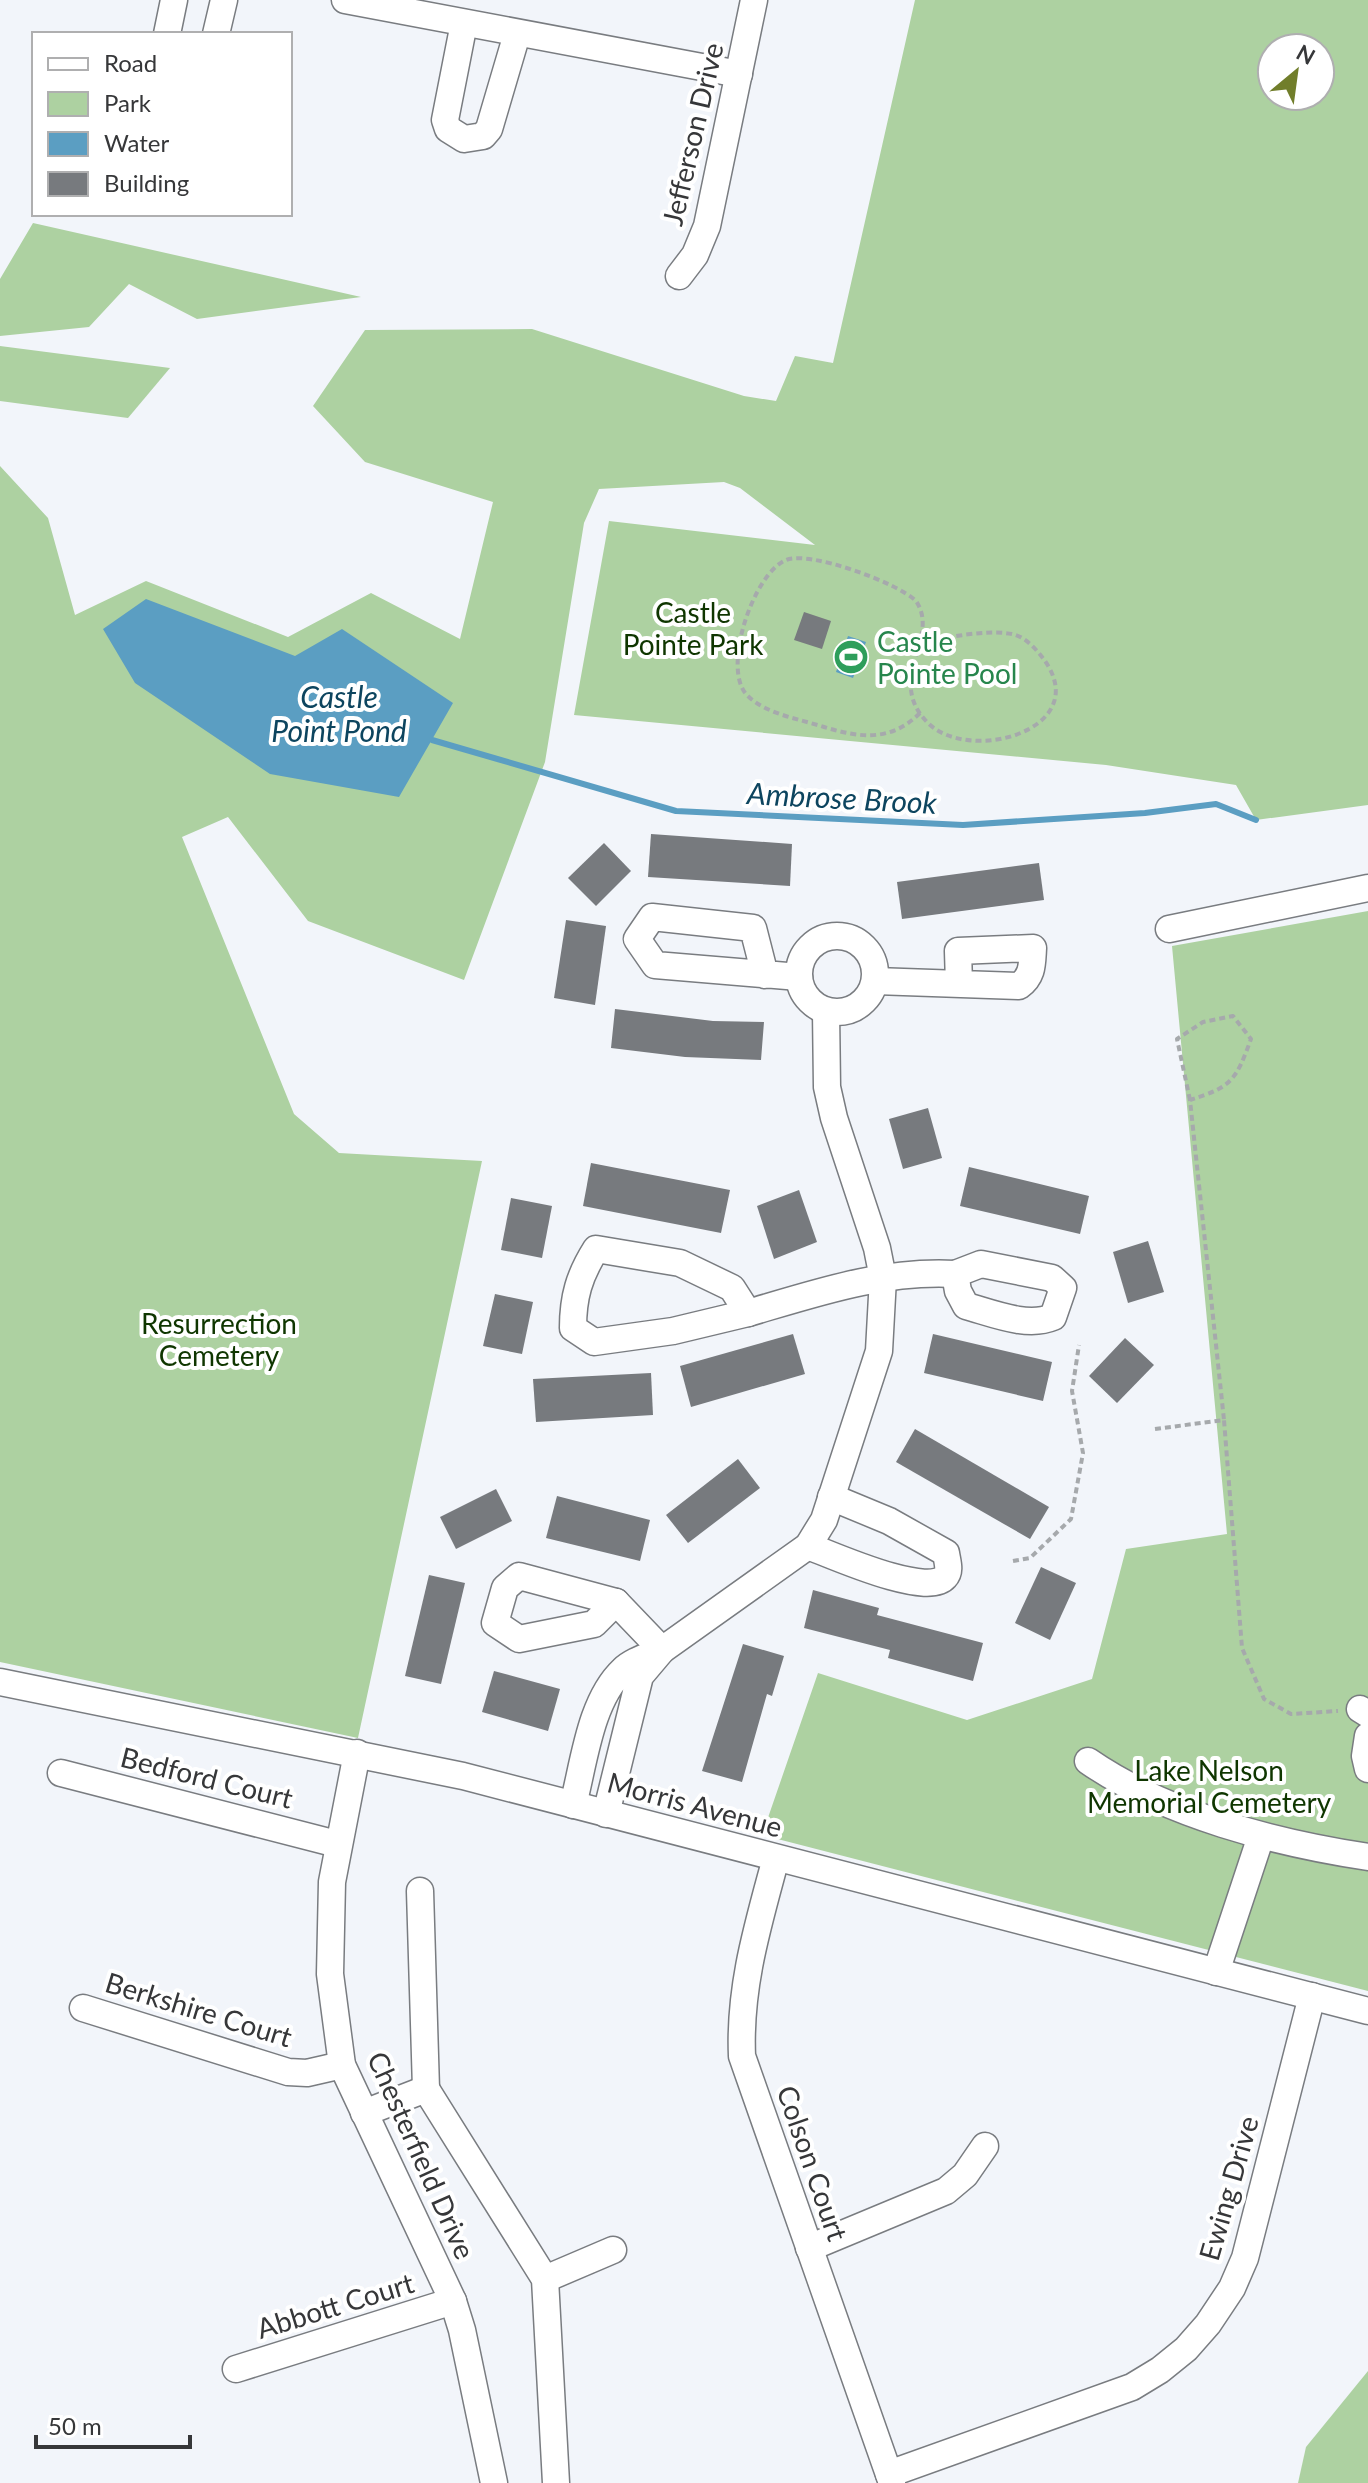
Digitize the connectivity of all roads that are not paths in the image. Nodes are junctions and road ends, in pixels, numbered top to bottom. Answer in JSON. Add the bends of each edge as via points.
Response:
{"nodes":[{"id":1,"x":174,"y":0,"type":"edge"},
{"id":2,"x":224,"y":0,"type":"edge"},
{"id":3,"x":345,"y":0,"type":"edge"},
{"id":4,"x":754,"y":0,"type":"edge"},
{"id":5,"x":464,"y":23,"type":"junction"},
{"id":6,"x":167,"y":32,"type":"edge"},
{"id":7,"x":216,"y":32,"type":"edge"},
{"id":8,"x":517,"y":34,"type":"junction"},
{"id":9,"x":739,"y":74,"type":"junction"},
{"id":10,"x":679,"y":276,"type":"dead end"},
{"id":11,"x":1368,"y":888,"type":"edge"},
{"id":12,"x":1169,"y":929,"type":"dead end"},
{"id":13,"x":765,"y":975,"type":"dead end"},
{"id":14,"x":799,"y":977,"type":"junction"},
{"id":15,"x":875,"y":981,"type":"junction"},
{"id":16,"x":959,"y":984,"type":"dead end"},
{"id":17,"x":826,"y":1011,"type":"junction"},
{"id":18,"x":955,"y":1274,"type":"dead end"},
{"id":19,"x":883,"y":1278,"type":"junction"},
{"id":20,"x":748,"y":1313,"type":"junction"},
{"id":21,"x":831,"y":1497,"type":"junction"},
{"id":22,"x":808,"y":1546,"type":"junction"},
{"id":23,"x":616,"y":1602,"type":"dead end"},
{"id":24,"x":662,"y":1650,"type":"junction"},
{"id":25,"x":0,"y":1682,"type":"edge"},
{"id":26,"x":1368,"y":1736,"type":"edge"},
{"id":27,"x":357,"y":1753,"type":"junction"},
{"id":28,"x":1088,"y":1761,"type":"dead end"},
{"id":29,"x":1368,"y":1769,"type":"edge"},
{"id":30,"x":61,"y":1773,"type":"dead end"},
{"id":31,"x":573,"y":1805,"type":"junction"},
{"id":32,"x":606,"y":1814,"type":"junction"},
{"id":33,"x":1261,"y":1836,"type":"junction"},
{"id":34,"x":337,"y":1844,"type":"junction"},
{"id":35,"x":1368,"y":1857,"type":"edge"},
{"id":36,"x":776,"y":1858,"type":"junction"},
{"id":37,"x":420,"y":1891,"type":"dead end"},
{"id":38,"x":1216,"y":1972,"type":"junction"},
{"id":39,"x":1312,"y":1996,"type":"junction"},
{"id":40,"x":83,"y":2008,"type":"dead end"},
{"id":41,"x":1368,"y":2011,"type":"edge"},
{"id":42,"x":342,"y":2065,"type":"junction"},
{"id":43,"x":426,"y":2089,"type":"junction"},
{"id":44,"x":364,"y":2113,"type":"junction"},
{"id":45,"x":985,"y":2146,"type":"dead end"},
{"id":46,"x":809,"y":2248,"type":"junction"},
{"id":47,"x":613,"y":2250,"type":"dead end"},
{"id":48,"x":545,"y":2279,"type":"junction"},
{"id":49,"x":453,"y":2301,"type":"junction"},
{"id":50,"x":236,"y":2369,"type":"dead end"},
{"id":51,"x":890,"y":2479,"type":"edge"},
{"id":52,"x":494,"y":2483,"type":"edge"},
{"id":53,"x":556,"y":2483,"type":"edge"}],
"edges":[{"from":1,"to":6,"type":"street"},
{"from":2,"to":7,"type":"street"},
{"from":3,"to":5,"type":"street"},
{"from":4,"to":9,"type":"street","name":"Jefferson Drive"},
{"from":5,"to":8,"type":"street"},
{"from":5,"to":8,"type":"street","via":[[445,120],[448,129],[464,139],[483,136],[489,129]]},
{"from":8,"to":9,"type":"street"},
{"from":9,"to":10,"type":"street","name":"Jefferson Drive","via":[[707,226]]},
{"from":11,"to":12,"type":"street"},
{"from":13,"to":14,"type":"street"},
{"from":14,"to":15,"type":"street","via":[[800,964],[814,943],[839,935],[863,945],[876,968]]},
{"from":14,"to":17,"type":"street","via":[[807,998]]},
{"from":15,"to":16,"type":"street"},
{"from":15,"to":17,"type":"street","via":[[863,1003]]},
{"from":17,"to":19,"type":"street","via":[[827,1087]]},
{"from":18,"to":19,"type":"street"},
{"from":19,"to":20,"type":"street"},
{"from":19,"to":21,"type":"street","via":[[879,1351]]},
{"from":20,"to":20,"type":"street","via":[[732,1288],[680,1263],[596,1249],[573,1299],[573,1328],[594,1342]]},
{"from":21,"to":22,"type":"street"},
{"from":21,"to":22,"type":"street","via":[[924,1539],[946,1553],[949,1571],[933,1585],[889,1576]]},
{"from":22,"to":24,"type":"street"},
{"from":23,"to":24,"type":"street"},
{"from":24,"to":31,"type":"street","via":[[625,1668],[610,1684]]},
{"from":24,"to":32,"type":"street","via":[[640,1676]]},
{"from":25,"to":27,"type":"street","name":"Morris Avenue"},
{"from":26,"to":29,"type":"street"},
{"from":27,"to":31,"type":"street","name":"Morris Avenue"},
{"from":27,"to":34,"type":"street","name":"Chesterfield Drive"},
{"from":28,"to":33,"type":"street","via":[[1155,1796]]},
{"from":30,"to":34,"type":"street","name":"Bedford Court"},
{"from":31,"to":32,"type":"street","name":"Morris Avenue"},
{"from":32,"to":36,"type":"street","name":"Morris Avenue"},
{"from":33,"to":35,"type":"street"},
{"from":33,"to":38,"type":"street"},
{"from":34,"to":42,"type":"street","name":"Chesterfield Drive","via":[[330,1974]]},
{"from":36,"to":38,"type":"street","name":"Morris Avenue"},
{"from":36,"to":46,"type":"street","name":"Colson Court","via":[[745,1977],[742,2056]]},
{"from":37,"to":43,"type":"street"},
{"from":38,"to":39,"type":"street","name":"Morris Avenue"},
{"from":39,"to":41,"type":"street","name":"Morris Avenue"},
{"from":39,"to":51,"type":"street","name":"Ewing Drive","via":[[1245,2258],[1232,2288],[1186,2349],[1132,2387]]},
{"from":40,"to":42,"type":"street","name":"Berkshire Court","via":[[288,2072]]},
{"from":42,"to":44,"type":"street","name":"Chesterfield Drive"},
{"from":43,"to":44,"type":"street"},
{"from":43,"to":48,"type":"street"},
{"from":44,"to":49,"type":"street","name":"Chesterfield Drive"},
{"from":45,"to":46,"type":"street","via":[[946,2191]]},
{"from":46,"to":51,"type":"street","name":"Colson Court"},
{"from":47,"to":48,"type":"street"},
{"from":48,"to":53,"type":"street"},
{"from":49,"to":50,"type":"street","name":"Abbott Court"},
{"from":49,"to":52,"type":"street","name":"Chesterfield Drive"}]}
